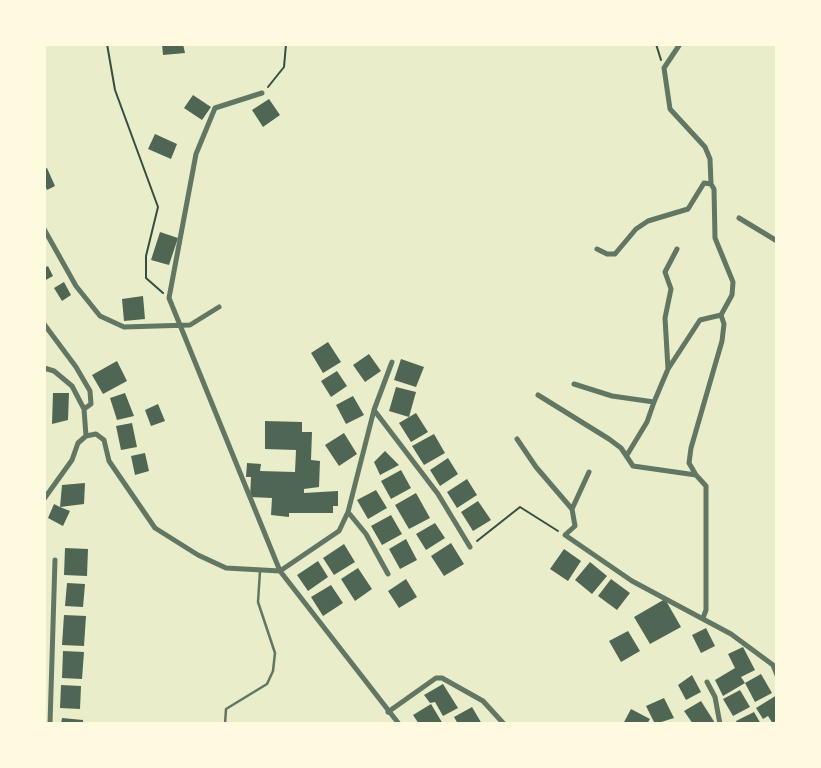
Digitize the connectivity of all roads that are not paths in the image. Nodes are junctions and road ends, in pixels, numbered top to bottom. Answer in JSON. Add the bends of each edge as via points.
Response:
{"nodes":[{"id":1,"x":680,"y":44,"type":"edge"},
{"id":2,"x":262,"y":93,"type":"road end"},
{"id":3,"x":711,"y":184,"type":"junction"},
{"id":4,"x":739,"y":218,"type":"dead end"},
{"id":5,"x":44,"y":229,"type":"edge"},
{"id":6,"x":777,"y":241,"type":"edge"},
{"id":7,"x":597,"y":249,"type":"dead end"},
{"id":8,"x":677,"y":249,"type":"dead end"},
{"id":9,"x":219,"y":307,"type":"dead end"},
{"id":10,"x":721,"y":315,"type":"junction"},
{"id":11,"x":44,"y":324,"type":"edge"},
{"id":12,"x":178,"y":326,"type":"junction"},
{"id":13,"x":392,"y":362,"type":"dead end"},
{"id":14,"x":44,"y":368,"type":"edge"},
{"id":15,"x":668,"y":369,"type":"junction"},
{"id":16,"x":574,"y":384,"type":"dead end"},
{"id":17,"x":538,"y":395,"type":"dead end"},
{"id":18,"x":654,"y":402,"type":"junction"},
{"id":19,"x":84,"y":409,"type":"junction"},
{"id":20,"x":374,"y":410,"type":"junction"},
{"id":21,"x":86,"y":436,"type":"junction"},
{"id":22,"x":517,"y":439,"type":"dead end"},
{"id":23,"x":627,"y":455,"type":"junction"},
{"id":24,"x":589,"y":472,"type":"dead end"},
{"id":25,"x":696,"y":475,"type":"junction"},
{"id":26,"x":44,"y":499,"type":"edge"},
{"id":27,"x":572,"y":509,"type":"junction"},
{"id":28,"x":348,"y":512,"type":"junction"},
{"id":29,"x":470,"y":547,"type":"road end"},
{"id":30,"x":55,"y":560,"type":"dead end"},
{"id":31,"x":260,"y":571,"type":"junction"},
{"id":32,"x":279,"y":571,"type":"junction"},
{"id":33,"x":388,"y":574,"type":"dead end"},
{"id":34,"x":703,"y":618,"type":"junction"},
{"id":35,"x":777,"y":675,"type":"edge"},
{"id":36,"x":707,"y":682,"type":"dead end"},
{"id":37,"x":388,"y":712,"type":"junction"},
{"id":38,"x":50,"y":724,"type":"edge"},
{"id":39,"x":225,"y":724,"type":"edge"},
{"id":40,"x":398,"y":724,"type":"edge"},
{"id":41,"x":504,"y":724,"type":"edge"},
{"id":42,"x":720,"y":724,"type":"edge"}],
"edges":[{"from":1,"to":3,"type":"street","via":[[664,68],[670,110],[705,147]]},
{"from":2,"to":12,"type":"street","via":[[215,108],[196,153],[169,298]]},
{"from":3,"to":7,"type":"street","via":[[704,183],[688,209],[636,229],[615,254]]},
{"from":3,"to":10,"type":"street","via":[[715,238],[733,282],[732,295]]},
{"from":4,"to":6,"type":"street"},
{"from":5,"to":12,"type":"street","via":[[76,286],[100,316],[124,327]]},
{"from":8,"to":15,"type":"street","via":[[665,272],[671,289],[665,318]]},
{"from":9,"to":12,"type":"street","via":[[190,325]]},
{"from":10,"to":15,"type":"street","via":[[700,320]]},
{"from":10,"to":25,"type":"street","via":[[722,341],[691,448],[690,463]]},
{"from":11,"to":19,"type":"street","via":[[90,391],[91,404]]},
{"from":12,"to":32,"type":"street"},
{"from":13,"to":20,"type":"street"},
{"from":14,"to":19,"type":"street","via":[[72,386]]},
{"from":15,"to":18,"type":"street"},
{"from":16,"to":18,"type":"street"},
{"from":17,"to":23,"type":"street"},
{"from":18,"to":23,"type":"street"},
{"from":19,"to":21,"type":"street"},
{"from":20,"to":28,"type":"street"},
{"from":20,"to":29,"type":"street","via":[[438,494]]},
{"from":21,"to":26,"type":"street"},
{"from":21,"to":31,"type":"street","via":[[96,434],[104,440],[109,461],[155,528],[226,568]]},
{"from":22,"to":27,"type":"street"},
{"from":23,"to":25,"type":"street","via":[[633,466]]},
{"from":24,"to":27,"type":"street"},
{"from":25,"to":34,"type":"street","via":[[706,486]]},
{"from":27,"to":34,"type":"street","via":[[575,526],[565,535],[632,581]]},
{"from":28,"to":32,"type":"street","via":[[339,531]]},
{"from":28,"to":33,"type":"street"},
{"from":30,"to":38,"type":"street"},
{"from":31,"to":32,"type":"street"},
{"from":31,"to":39,"type":"lane","via":[[258,602],[275,653],[273,671],[267,684],[226,709]]},
{"from":32,"to":37,"type":"street"},
{"from":34,"to":35,"type":"street","via":[[758,654]]},
{"from":36,"to":42,"type":"street"},
{"from":37,"to":40,"type":"street"},
{"from":37,"to":41,"type":"street","via":[[436,678],[483,701]]}]}
